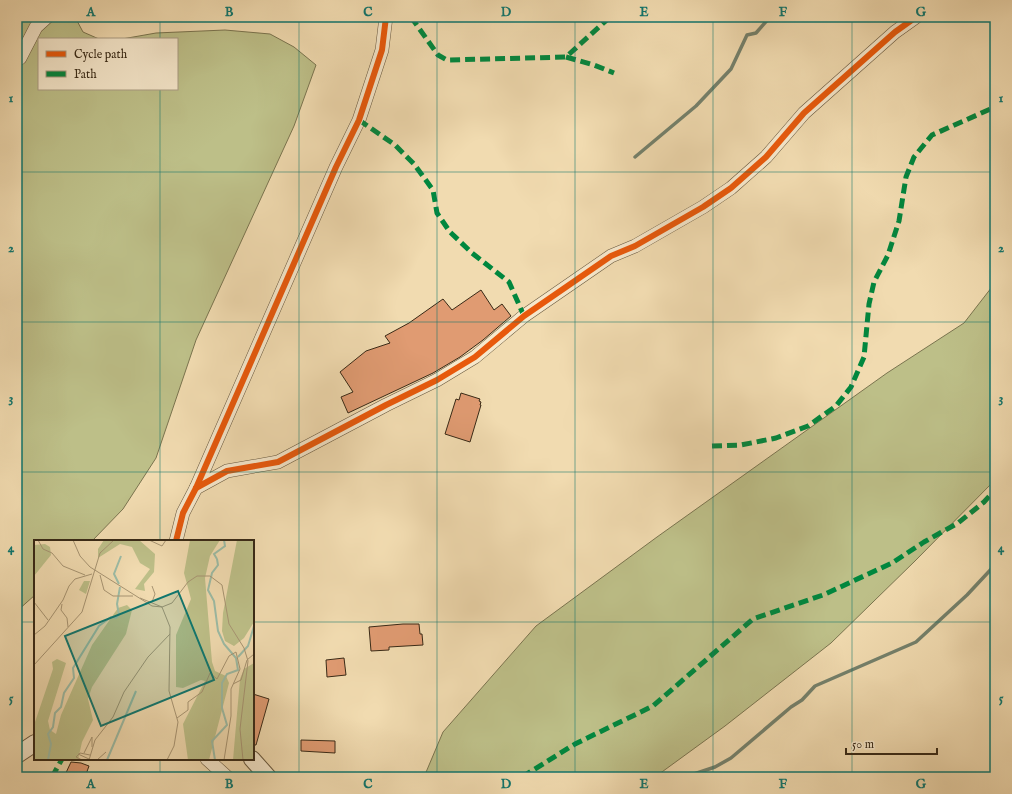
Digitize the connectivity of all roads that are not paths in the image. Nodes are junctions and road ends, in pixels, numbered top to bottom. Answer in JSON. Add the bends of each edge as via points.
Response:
{"nodes":[{"id":1,"x":47,"y":17,"type":"edge"},
{"id":2,"x":386,"y":17,"type":"edge"},
{"id":3,"x":916,"y":17,"type":"edge"},
{"id":4,"x":17,"y":60,"type":"edge"},
{"id":5,"x":196,"y":488,"type":"junction"},
{"id":6,"x":176,"y":540,"type":"edge"},
{"id":7,"x":34,"y":744,"type":"edge"},
{"id":8,"x":17,"y":755,"type":"edge"},
{"id":9,"x":208,"y":760,"type":"edge"},
{"id":10,"x":253,"y":760,"type":"edge"},
{"id":11,"x":227,"y":777,"type":"edge"},
{"id":12,"x":268,"y":777,"type":"edge"}],
"edges":[{"from":1,"to":4,"type":"street","via":[[36,27]]},
{"from":2,"to":5,"type":"street","via":[[382,50],[359,120]]},
{"from":3,"to":5,"type":"street","via":[[895,32],[804,113],[766,157],[731,188],[635,246],[611,256],[524,316],[476,357],[437,380],[278,462],[227,471]]},
{"from":5,"to":6,"type":"street","via":[[183,513]]},
{"from":7,"to":8,"type":"street"},
{"from":9,"to":11,"type":"street"},
{"from":10,"to":12,"type":"street"}]}
